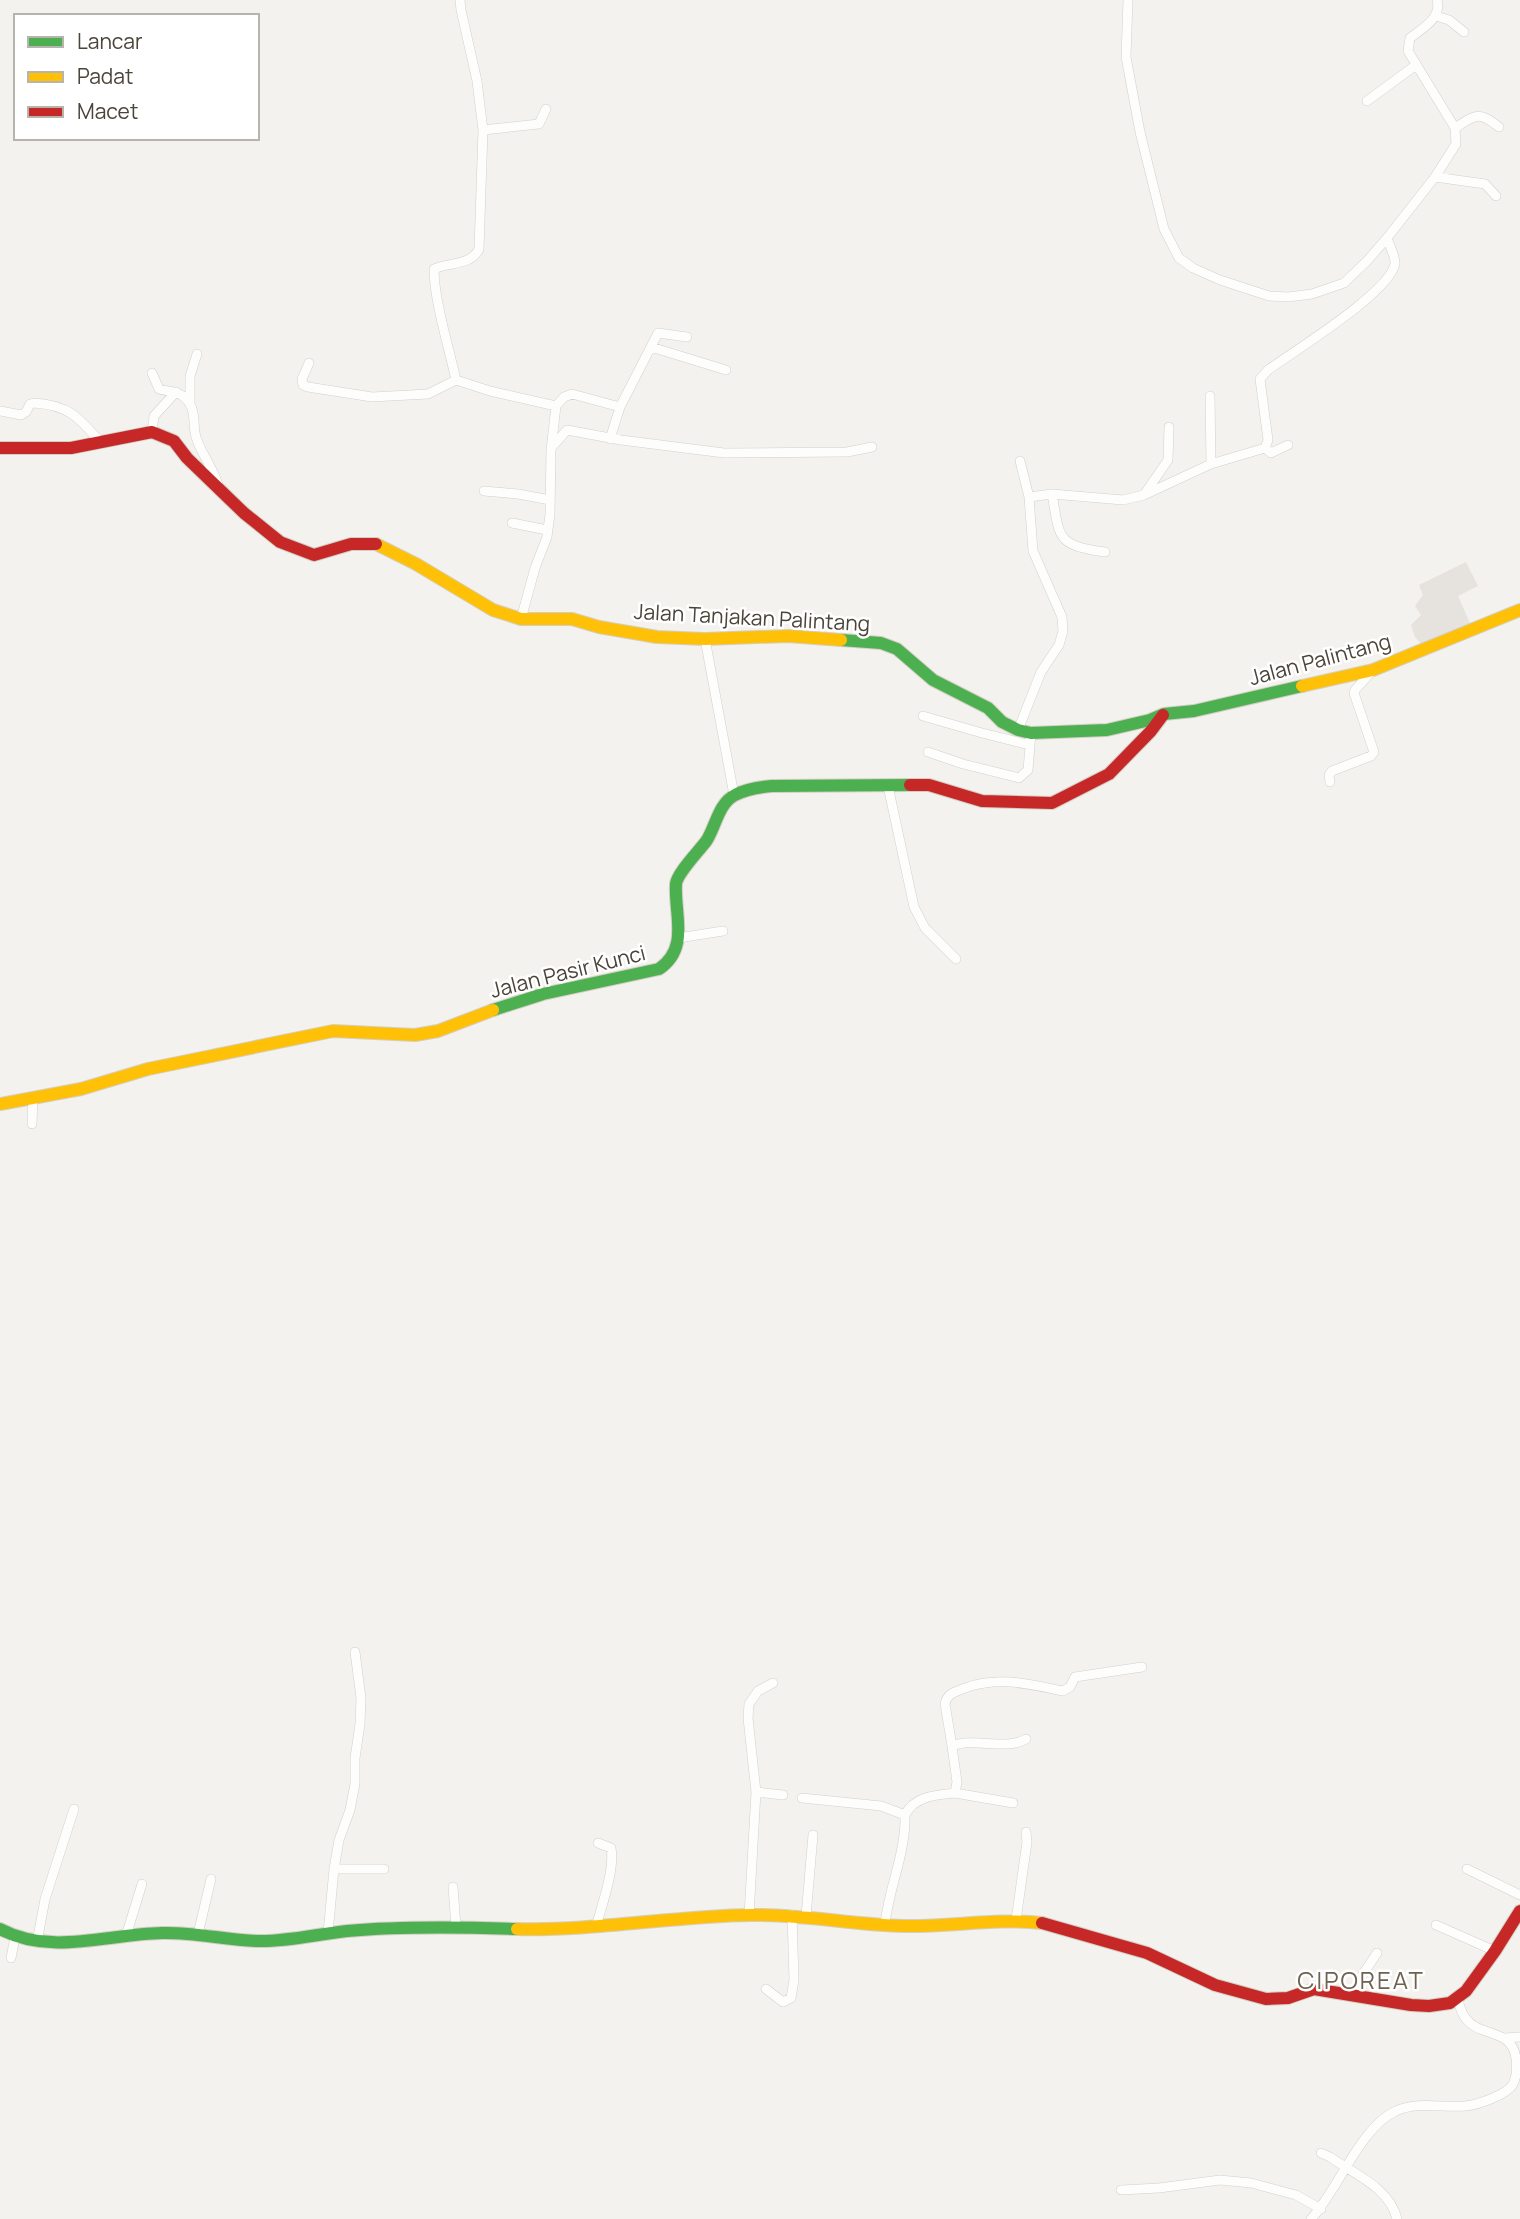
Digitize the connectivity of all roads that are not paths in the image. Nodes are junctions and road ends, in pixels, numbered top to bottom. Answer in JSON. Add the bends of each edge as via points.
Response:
{"nodes":[{"id":1,"x":460,"y":0,"type":"edge"},
{"id":2,"x":1128,"y":0,"type":"edge"},
{"id":3,"x":1437,"y":0,"type":"edge"},
{"id":4,"x":1436,"y":16,"type":"junction"},
{"id":5,"x":1464,"y":33,"type":"dead end"},
{"id":6,"x":1416,"y":65,"type":"junction"},
{"id":7,"x":1367,"y":101,"type":"dead end"},
{"id":8,"x":546,"y":108,"type":"dead end"},
{"id":9,"x":1499,"y":127,"type":"dead end"},
{"id":10,"x":1455,"y":128,"type":"junction"},
{"id":11,"x":483,"y":130,"type":"junction"},
{"id":12,"x":1435,"y":177,"type":"junction"},
{"id":13,"x":1496,"y":196,"type":"dead end"},
{"id":14,"x":1387,"y":238,"type":"junction"},
{"id":15,"x":687,"y":337,"type":"dead end"},
{"id":16,"x":651,"y":347,"type":"junction"},
{"id":17,"x":197,"y":354,"type":"dead end"},
{"id":18,"x":309,"y":363,"type":"dead end"},
{"id":19,"x":726,"y":370,"type":"dead end"},
{"id":20,"x":152,"y":373,"type":"dead end"},
{"id":21,"x":456,"y":380,"type":"junction"},
{"id":22,"x":176,"y":391,"type":"junction"},
{"id":23,"x":1210,"y":396,"type":"dead end"},
{"id":24,"x":190,"y":404,"type":"junction"},
{"id":25,"x":556,"y":406,"type":"junction"},
{"id":26,"x":620,"y":407,"type":"junction"},
{"id":27,"x":0,"y":411,"type":"edge"},
{"id":28,"x":1168,"y":427,"type":"dead end"},
{"id":29,"x":152,"y":432,"type":"junction"},
{"id":30,"x":610,"y":439,"type":"junction"},
{"id":31,"x":100,"y":442,"type":"junction"},
{"id":32,"x":1288,"y":445,"type":"dead end"},
{"id":33,"x":872,"y":447,"type":"dead end"},
{"id":34,"x":0,"y":448,"type":"edge"},
{"id":35,"x":1265,"y":448,"type":"junction"},
{"id":36,"x":551,"y":450,"type":"junction"},
{"id":37,"x":1020,"y":461,"type":"dead end"},
{"id":38,"x":1211,"y":464,"type":"junction"},
{"id":39,"x":484,"y":491,"type":"dead end"},
{"id":40,"x":220,"y":492,"type":"junction"},
{"id":41,"x":1052,"y":494,"type":"junction"},
{"id":42,"x":1144,"y":495,"type":"junction"},
{"id":43,"x":1029,"y":497,"type":"junction"},
{"id":44,"x":550,"y":500,"type":"junction"},
{"id":45,"x":512,"y":523,"type":"dead end"},
{"id":46,"x":547,"y":530,"type":"junction"},
{"id":47,"x":1105,"y":552,"type":"dead end"},
{"id":48,"x":1520,"y":610,"type":"edge"},
{"id":49,"x":521,"y":618,"type":"junction"},
{"id":50,"x":705,"y":639,"type":"junction"},
{"id":51,"x":1373,"y":670,"type":"junction"},
{"id":52,"x":1164,"y":714,"type":"junction"},
{"id":53,"x":923,"y":716,"type":"dead end"},
{"id":54,"x":1018,"y":730,"type":"junction"},
{"id":55,"x":1031,"y":739,"type":"junction"},
{"id":56,"x":928,"y":752,"type":"dead end"},
{"id":57,"x":1330,"y":782,"type":"dead end"},
{"id":58,"x":888,"y":786,"type":"junction"},
{"id":59,"x":734,"y":795,"type":"junction"},
{"id":60,"x":723,"y":931,"type":"dead end"},
{"id":61,"x":678,"y":938,"type":"junction"},
{"id":62,"x":956,"y":959,"type":"dead end"},
{"id":63,"x":33,"y":1097,"type":"junction"},
{"id":64,"x":0,"y":1104,"type":"edge"},
{"id":65,"x":32,"y":1124,"type":"dead end"},
{"id":66,"x":355,"y":1652,"type":"dead end"},
{"id":67,"x":1142,"y":1667,"type":"dead end"},
{"id":68,"x":774,"y":1683,"type":"dead end"},
{"id":69,"x":1026,"y":1739,"type":"dead end"},
{"id":70,"x":952,"y":1746,"type":"junction"},
{"id":71,"x":756,"y":1792,"type":"junction"},
{"id":72,"x":955,"y":1793,"type":"junction"},
{"id":73,"x":783,"y":1795,"type":"dead end"},
{"id":74,"x":802,"y":1798,"type":"dead end"},
{"id":75,"x":1013,"y":1803,"type":"dead end"},
{"id":76,"x":74,"y":1809,"type":"dead end"},
{"id":77,"x":905,"y":1815,"type":"junction"},
{"id":78,"x":1026,"y":1832,"type":"dead end"},
{"id":79,"x":813,"y":1835,"type":"dead end"},
{"id":80,"x":598,"y":1843,"type":"dead end"},
{"id":81,"x":334,"y":1869,"type":"junction"},
{"id":82,"x":384,"y":1869,"type":"dead end"},
{"id":83,"x":1467,"y":1869,"type":"dead end"},
{"id":84,"x":211,"y":1879,"type":"dead end"},
{"id":85,"x":142,"y":1884,"type":"dead end"},
{"id":86,"x":453,"y":1887,"type":"dead end"},
{"id":87,"x":1520,"y":1895,"type":"edge"},
{"id":88,"x":1520,"y":1911,"type":"edge"},
{"id":89,"x":749,"y":1915,"type":"junction"},
{"id":90,"x":792,"y":1916,"type":"junction"},
{"id":91,"x":806,"y":1916,"type":"junction"},
{"id":92,"x":1016,"y":1920,"type":"junction"},
{"id":93,"x":885,"y":1924,"type":"junction"},
{"id":94,"x":1436,"y":1925,"type":"dead end"},
{"id":95,"x":456,"y":1927,"type":"junction"},
{"id":96,"x":596,"y":1927,"type":"junction"},
{"id":97,"x":0,"y":1929,"type":"edge"},
{"id":98,"x":328,"y":1933,"type":"junction"},
{"id":99,"x":198,"y":1934,"type":"junction"},
{"id":100,"x":126,"y":1936,"type":"junction"},
{"id":101,"x":15,"y":1937,"type":"junction"},
{"id":102,"x":37,"y":1942,"type":"junction"},
{"id":103,"x":1495,"y":1951,"type":"junction"},
{"id":104,"x":1377,"y":1953,"type":"dead end"},
{"id":105,"x":11,"y":1958,"type":"dead end"},
{"id":106,"x":766,"y":1989,"type":"dead end"},
{"id":107,"x":1355,"y":1996,"type":"junction"},
{"id":108,"x":1458,"y":1999,"type":"junction"},
{"id":109,"x":1520,"y":2037,"type":"edge"},
{"id":110,"x":1505,"y":2038,"type":"junction"},
{"id":111,"x":1321,"y":2153,"type":"dead end"},
{"id":112,"x":1346,"y":2169,"type":"junction"},
{"id":113,"x":1121,"y":2190,"type":"dead end"},
{"id":114,"x":1321,"y":2209,"type":"junction"},
{"id":115,"x":1311,"y":2219,"type":"edge"},
{"id":116,"x":1397,"y":2219,"type":"edge"}],
"edges":[{"from":1,"to":11,"type":"street"},
{"from":2,"to":14,"type":"street","via":[[1126,58],[1137,119],[1164,229],[1179,258],[1220,280],[1288,297],[1344,283]]},
{"from":3,"to":4,"type":"street"},
{"from":4,"to":5,"type":"street"},
{"from":4,"to":6,"type":"street","via":[[1410,38],[1408,51]]},
{"from":6,"to":7,"type":"street"},
{"from":6,"to":10,"type":"street"},
{"from":8,"to":11,"type":"street","via":[[539,124]]},
{"from":9,"to":10,"type":"street","via":[[1479,115]]},
{"from":10,"to":12,"type":"street","via":[[1456,144]]},
{"from":11,"to":21,"type":"street","via":[[479,249],[470,259],[436,267],[433,272]]},
{"from":12,"to":13,"type":"street","via":[[1485,184]]},
{"from":12,"to":14,"type":"street"},
{"from":14,"to":35,"type":"street","via":[[1395,265],[1365,301],[1260,379],[1268,440]]},
{"from":15,"to":16,"type":"street","via":[[658,333]]},
{"from":16,"to":19,"type":"street"},
{"from":16,"to":26,"type":"street"},
{"from":17,"to":24,"type":"street","via":[[190,376]]},
{"from":18,"to":21,"type":"street","via":[[303,385],[372,397],[428,394]]},
{"from":20,"to":22,"type":"street","via":[[159,389]]},
{"from":21,"to":25,"type":"street"},
{"from":22,"to":24,"type":"street"},
{"from":22,"to":29,"type":"street","via":[[154,416]]},
{"from":23,"to":38,"type":"street"},
{"from":24,"to":40,"type":"street","via":[[195,435]]},
{"from":25,"to":26,"type":"street","via":[[572,394]]},
{"from":25,"to":36,"type":"street"},
{"from":26,"to":30,"type":"street"},
{"from":27,"to":31,"type":"street","via":[[21,415],[34,403],[65,408]]},
{"from":28,"to":42,"type":"street","via":[[1168,460]]},
{"from":29,"to":31,"type":"street"},
{"from":29,"to":40,"type":"street","name":"Jalan Tanjakan Palintang","via":[[174,441]]},
{"from":30,"to":33,"type":"street","via":[[724,453],[847,452]]},
{"from":30,"to":36,"type":"street","via":[[567,430]]},
{"from":31,"to":34,"type":"street","via":[[64,448]]},
{"from":32,"to":35,"type":"street","via":[[1271,453]]},
{"from":35,"to":38,"type":"street"},
{"from":36,"to":44,"type":"street"},
{"from":37,"to":43,"type":"street"},
{"from":38,"to":42,"type":"street"},
{"from":39,"to":44,"type":"street"},
{"from":40,"to":49,"type":"street","name":"Jalan Tanjakan Palintang","via":[[280,542],[314,555],[351,544],[380,545],[484,605]]},
{"from":41,"to":42,"type":"street","via":[[1123,500]]},
{"from":41,"to":43,"type":"street"},
{"from":41,"to":47,"type":"street","via":[[1057,529],[1064,541]]},
{"from":43,"to":54,"type":"street","via":[[1033,551],[1058,606],[1063,631]]},
{"from":44,"to":46,"type":"street"},
{"from":45,"to":46,"type":"street"},
{"from":46,"to":49,"type":"street"},
{"from":48,"to":51,"type":"street","name":"Jalan Palintang"},
{"from":49,"to":50,"type":"street","name":"Jalan Tanjakan Palintang","via":[[572,619],[649,636]]},
{"from":50,"to":54,"type":"street","name":"Jalan Tanjakan Palintang","via":[[788,636],[881,643],[897,649],[933,680],[988,708]]},
{"from":50,"to":59,"type":"street"},
{"from":51,"to":52,"type":"street","name":"Jalan Palintang"},
{"from":51,"to":57,"type":"street","via":[[1354,693],[1374,752],[1332,771]]},
{"from":52,"to":55,"type":"street","name":"Jalan Tanjakan Palintang","via":[[1107,730]]},
{"from":52,"to":58,"type":"street","via":[[1109,774],[1052,803],[982,801],[929,785]]},
{"from":53,"to":55,"type":"street","via":[[982,733]]},
{"from":54,"to":55,"type":"street","name":"Jalan Tanjakan Palintang"},
{"from":55,"to":56,"type":"street","via":[[1028,770],[1019,778]]},
{"from":58,"to":59,"type":"street","via":[[772,786]]},
{"from":58,"to":62,"type":"street","via":[[914,907],[925,928]]},
{"from":59,"to":61,"type":"street","via":[[676,881]]},
{"from":60,"to":61,"type":"street"},
{"from":61,"to":63,"type":"street","name":"Jalan Pasir Kunci","via":[[671,960],[659,969],[543,993],[438,1031],[415,1035],[333,1031]]},
{"from":63,"to":64,"type":"street","name":"Jalan Pasir Kunci"},
{"from":63,"to":65,"type":"street"},
{"from":66,"to":81,"type":"street","via":[[361,1699],[355,1784]]},
{"from":67,"to":70,"type":"street","via":[[1075,1677],[1063,1691],[1000,1680],[950,1694],[945,1704]]},
{"from":68,"to":71,"type":"street","via":[[758,1691],[749,1704]]},
{"from":69,"to":70,"type":"street"},
{"from":70,"to":72,"type":"street"},
{"from":71,"to":73,"type":"street"},
{"from":71,"to":89,"type":"street"},
{"from":72,"to":75,"type":"street"},
{"from":72,"to":77,"type":"street","via":[[923,1798]]},
{"from":74,"to":77,"type":"street","via":[[881,1806]]},
{"from":76,"to":102,"type":"street","via":[[45,1899]]},
{"from":77,"to":93,"type":"street"},
{"from":78,"to":92,"type":"street"},
{"from":79,"to":91,"type":"street"},
{"from":80,"to":96,"type":"street","via":[[612,1853]]},
{"from":81,"to":82,"type":"street"},
{"from":81,"to":98,"type":"street"},
{"from":83,"to":87,"type":"street"},
{"from":84,"to":99,"type":"street"},
{"from":85,"to":100,"type":"street"},
{"from":86,"to":95,"type":"street"},
{"from":88,"to":103,"type":"street"},
{"from":89,"to":90,"type":"street"},
{"from":89,"to":96,"type":"street"},
{"from":90,"to":91,"type":"street"},
{"from":90,"to":106,"type":"street","via":[[791,1998],[783,2002]]},
{"from":91,"to":93,"type":"street"},
{"from":92,"to":93,"type":"street"},
{"from":92,"to":107,"type":"street","via":[[1124,1946],[1215,1985],[1266,1999],[1288,1998],[1314,1989]]},
{"from":94,"to":103,"type":"street"},
{"from":95,"to":96,"type":"street"},
{"from":95,"to":98,"type":"street"},
{"from":97,"to":101,"type":"street"},
{"from":98,"to":99,"type":"street","via":[[258,1941]]},
{"from":99,"to":100,"type":"street"},
{"from":100,"to":102,"type":"street"},
{"from":101,"to":102,"type":"street"},
{"from":101,"to":105,"type":"street"},
{"from":103,"to":108,"type":"street"},
{"from":104,"to":107,"type":"street"},
{"from":107,"to":108,"type":"street","via":[[1411,2005],[1443,2005]]},
{"from":108,"to":110,"type":"street","via":[[1462,2017],[1470,2025]]},
{"from":109,"to":110,"type":"street"},
{"from":110,"to":112,"type":"street","via":[[1514,2050],[1517,2070],[1507,2091],[1474,2105],[1433,2105],[1394,2112],[1382,2120]]},
{"from":111,"to":112,"type":"street"},
{"from":112,"to":114,"type":"street"},
{"from":112,"to":116,"type":"street","via":[[1385,2195]]},
{"from":113,"to":114,"type":"street","via":[[1220,2180],[1296,2195]]},
{"from":114,"to":115,"type":"street"}]}
